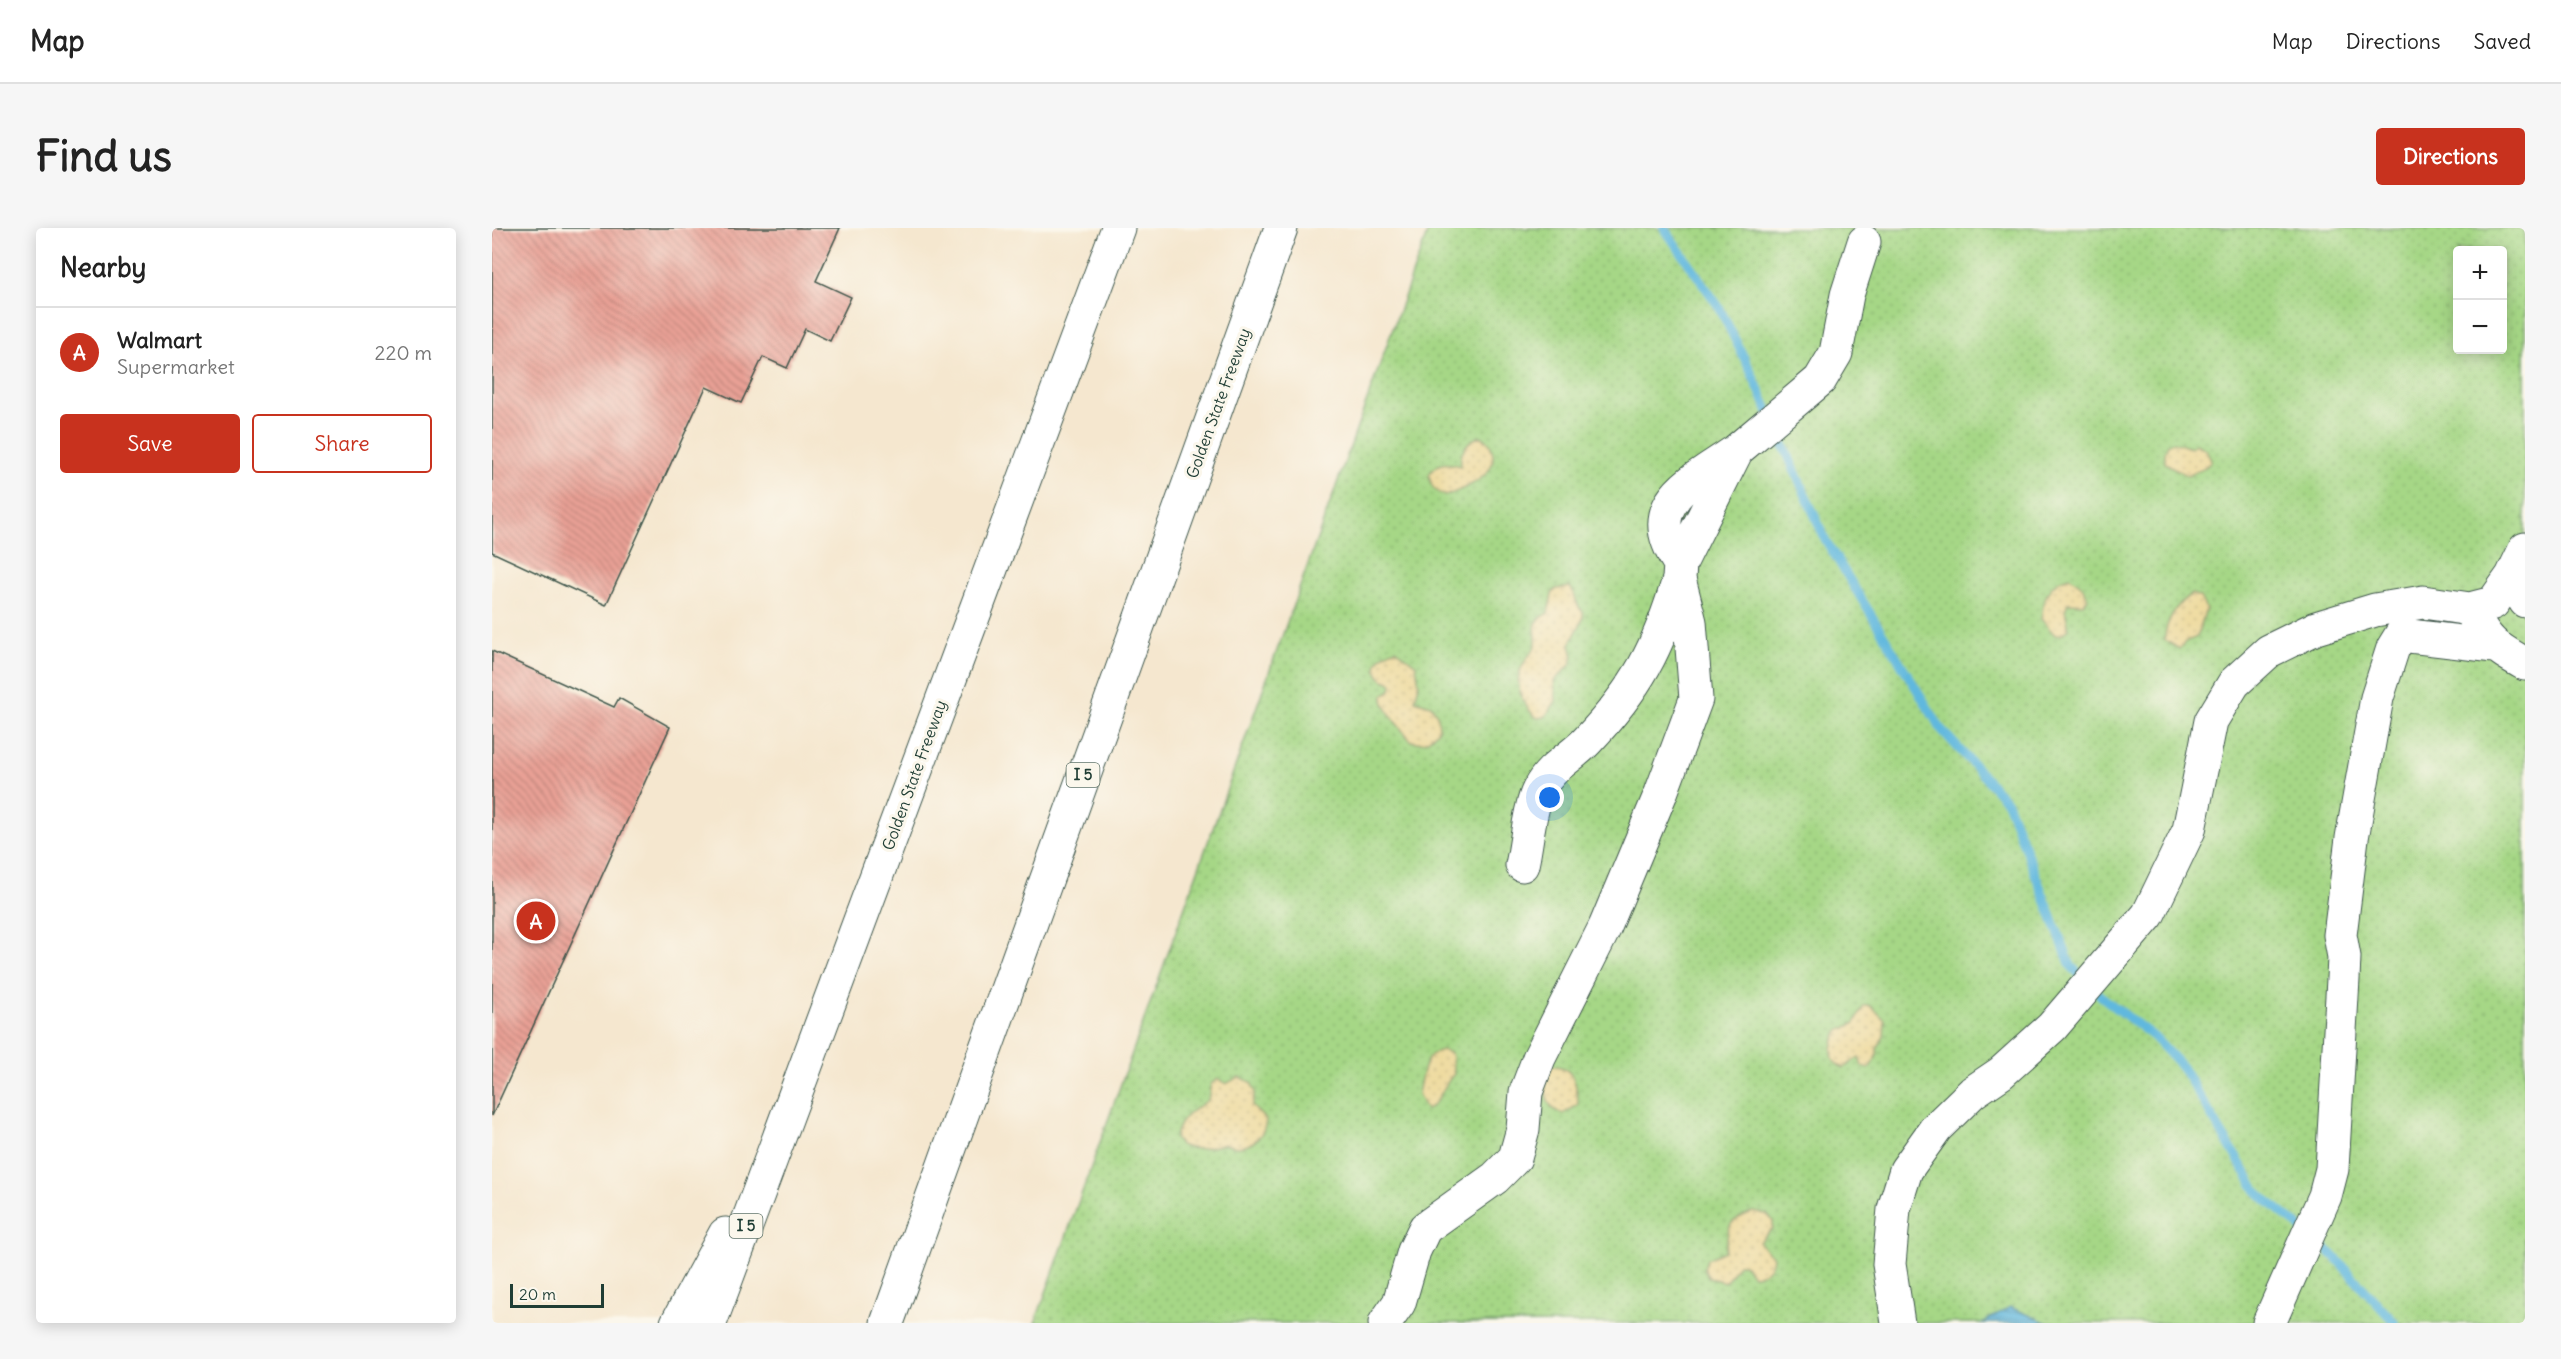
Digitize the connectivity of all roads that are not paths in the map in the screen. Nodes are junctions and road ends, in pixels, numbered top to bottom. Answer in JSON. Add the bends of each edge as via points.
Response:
{"nodes":[{"id":1,"x":1118,"y":228,"type":"edge"},
{"id":2,"x":1281,"y":228,"type":"edge"},
{"id":3,"x":1865,"y":232,"type":"edge"},
{"id":4,"x":1680,"y":571,"type":"junction"},
{"id":5,"x":2521,"y":575,"type":"edge"},
{"id":6,"x":2470,"y":609,"type":"junction"},
{"id":7,"x":2398,"y":621,"type":"junction"},
{"id":8,"x":2494,"y":646,"type":"junction"},
{"id":9,"x":2525,"y":664,"type":"edge"},
{"id":10,"x":1522,"y":865,"type":"dead end"},
{"id":11,"x":782,"y":1130,"type":"junction"},
{"id":12,"x":1893,"y":1317,"type":"edge"},
{"id":13,"x":677,"y":1323,"type":"edge"},
{"id":14,"x":710,"y":1323,"type":"edge"},
{"id":15,"x":887,"y":1323,"type":"edge"},
{"id":16,"x":1385,"y":1323,"type":"edge"},
{"id":17,"x":2269,"y":1323,"type":"edge"}],
"edges":[{"from":1,"to":11,"type":"main road","name":"Golden State Freeway","number":"I 5"},
{"from":2,"to":15,"type":"main road","name":"Golden State Freeway","number":"I 5"},
{"from":3,"to":4,"type":"main road","via":[[1836,353],[1820,380],[1737,450]]},
{"from":4,"to":10,"type":"main road","via":[[1656,648],[1640,677],[1585,744],[1548,773],[1537,791]]},
{"from":4,"to":16,"type":"main road","via":[[1690,622],[1696,699],[1636,855],[1601,936],[1539,1058],[1526,1092],[1523,1129],[1515,1158],[1495,1178],[1425,1228],[1399,1303]]},
{"from":5,"to":6,"type":"main road","via":[[2493,603]]},
{"from":6,"to":7,"type":"main road","via":[[2422,602]]},
{"from":6,"to":8,"type":"main road"},
{"from":7,"to":8,"type":"main road"},
{"from":7,"to":12,"type":"main road","via":[[2316,628],[2269,651],[2234,683],[2211,721],[2189,830],[2148,915],[2052,1027],[1936,1128],[1906,1170],[1894,1209],[1889,1264]]},
{"from":7,"to":17,"type":"main road","via":[[2377,698],[2352,838],[2340,935],[2344,957],[2332,1169],[2325,1196]]},
{"from":8,"to":9,"type":"main road"},
{"from":11,"to":13,"type":"main road"},
{"from":11,"to":14,"type":"main road","name":"Golden State Freeway","number":"I 5"}]}
